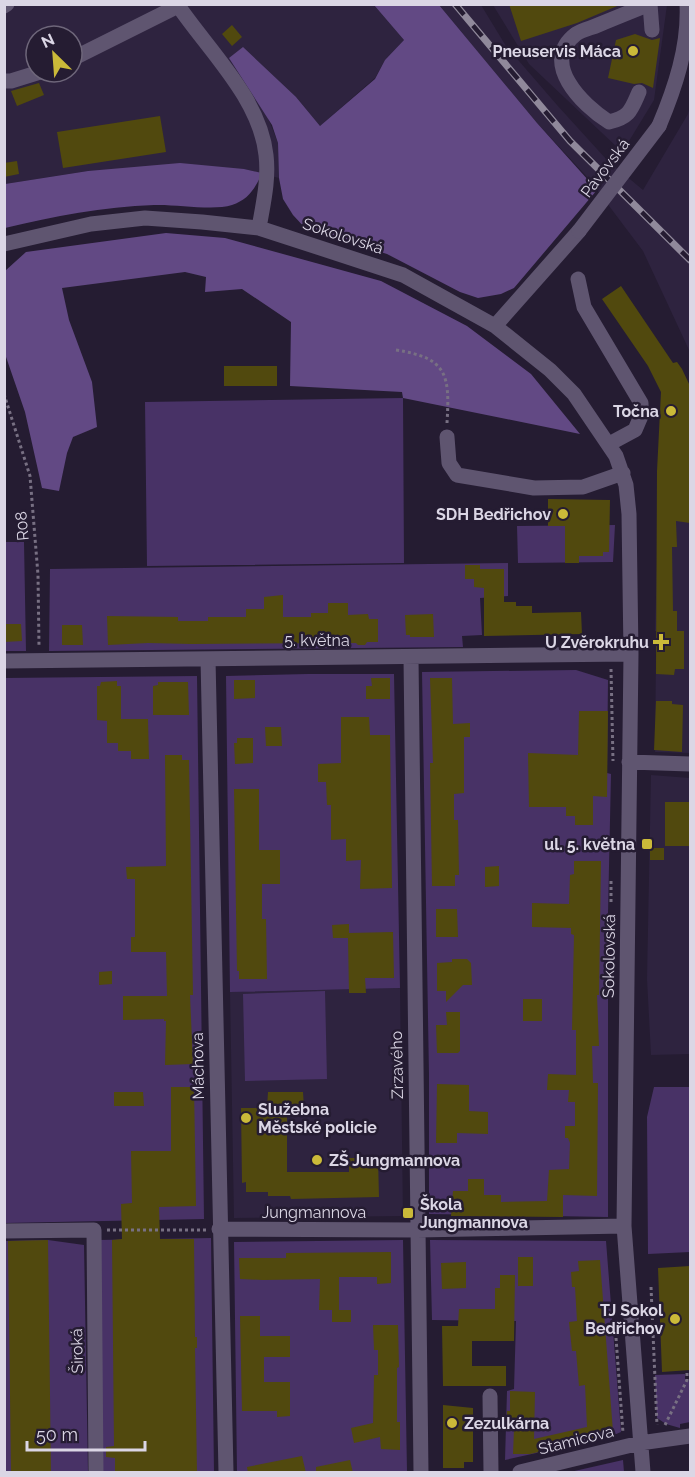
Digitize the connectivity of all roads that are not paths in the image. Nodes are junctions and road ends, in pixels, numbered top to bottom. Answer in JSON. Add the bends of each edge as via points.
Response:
{"nodes":[{"id":1,"x":650,"y":4,"type":"edge"},
{"id":2,"x":687,"y":4,"type":"edge"},
{"id":3,"x":178,"y":5,"type":"edge"},
{"id":4,"x":689,"y":29,"type":"edge"},
{"id":5,"x":652,"y":30,"type":"dead end"},
{"id":6,"x":84,"y":52,"type":"edge"},
{"id":7,"x":24,"y":77,"type":"edge"},
{"id":8,"x":4,"y":81,"type":"edge"},
{"id":9,"x":639,"y":92,"type":"dead end"},
{"id":10,"x":259,"y":228,"type":"junction"},
{"id":11,"x":4,"y":244,"type":"edge"},
{"id":12,"x":578,"y":279,"type":"dead end"},
{"id":13,"x":495,"y":326,"type":"junction"},
{"id":14,"x":447,"y":437,"type":"road end"},
{"id":15,"x":609,"y":444,"type":"junction"},
{"id":16,"x":623,"y":473,"type":"junction"},
{"id":17,"x":631,"y":654,"type":"junction"},
{"id":18,"x":411,"y":658,"type":"junction"},
{"id":19,"x":208,"y":659,"type":"junction"},
{"id":20,"x":4,"y":661,"type":"edge"},
{"id":21,"x":629,"y":762,"type":"junction"},
{"id":22,"x":690,"y":764,"type":"edge"},
{"id":23,"x":624,"y":1226,"type":"junction"},
{"id":24,"x":219,"y":1229,"type":"junction"},
{"id":25,"x":417,"y":1230,"type":"junction"},
{"id":26,"x":4,"y":1231,"type":"edge"},
{"id":27,"x":490,"y":1396,"type":"dead end"},
{"id":28,"x":690,"y":1436,"type":"edge"},
{"id":29,"x":640,"y":1443,"type":"junction"},
{"id":30,"x":96,"y":1473,"type":"edge"},
{"id":31,"x":226,"y":1473,"type":"edge"},
{"id":32,"x":421,"y":1473,"type":"edge"},
{"id":33,"x":491,"y":1473,"type":"edge"},
{"id":34,"x":520,"y":1473,"type":"edge"},
{"id":35,"x":643,"y":1473,"type":"edge"}],
"edges":[{"from":1,"to":5,"type":"street"},
{"from":1,"to":9,"type":"street","via":[[577,33],[560,58],[568,82],[594,112],[609,122],[629,113]]},
{"from":2,"to":4,"type":"street","name":"Pávovská"},
{"from":3,"to":6,"type":"street"},
{"from":3,"to":10,"type":"street","via":[[231,76],[260,128],[267,180]]},
{"from":4,"to":13,"type":"street","name":"Pávovská","bridge":true,"via":[[659,126],[579,231]]},
{"from":7,"to":8,"type":"street"},
{"from":10,"to":11,"type":"street","name":"Sokolovská","via":[[145,218],[91,224]]},
{"from":10,"to":13,"type":"street","name":"Sokolovská","via":[[403,275]]},
{"from":12,"to":15,"type":"street","via":[[584,307],[641,403],[635,430]]},
{"from":13,"to":15,"type":"street","name":"Sokolovská","via":[[574,394]]},
{"from":14,"to":16,"type":"street","via":[[449,463],[457,475],[534,488],[583,487]]},
{"from":15,"to":16,"type":"street","name":"Sokolovská"},
{"from":16,"to":17,"type":"street","name":"Sokolovská","via":[[629,514]]},
{"from":17,"to":18,"type":"street","name":"5. května"},
{"from":17,"to":21,"type":"street","name":"Sokolovská"},
{"from":18,"to":19,"type":"street","name":"5. května"},
{"from":18,"to":25,"type":"street","name":"Zrzavého"},
{"from":19,"to":20,"type":"street","name":"5. května"},
{"from":19,"to":24,"type":"street","name":"Máchova"},
{"from":21,"to":22,"type":"street"},
{"from":21,"to":23,"type":"street","name":"Sokolovská"},
{"from":23,"to":25,"type":"street","name":"Jungmannova"},
{"from":23,"to":29,"type":"street","name":"Sokolovská"},
{"from":24,"to":25,"type":"street","name":"Jungmannova"},
{"from":24,"to":31,"type":"street","name":"Máchova"},
{"from":25,"to":32,"type":"street","name":"Zrzavého"},
{"from":26,"to":30,"type":"street","name":"Široká","via":[[94,1230]]},
{"from":27,"to":33,"type":"street"},
{"from":28,"to":29,"type":"street","name":"Stamicova"},
{"from":29,"to":34,"type":"street","name":"Stamicova"},
{"from":29,"to":35,"type":"street","name":"Sokolovská"}]}
